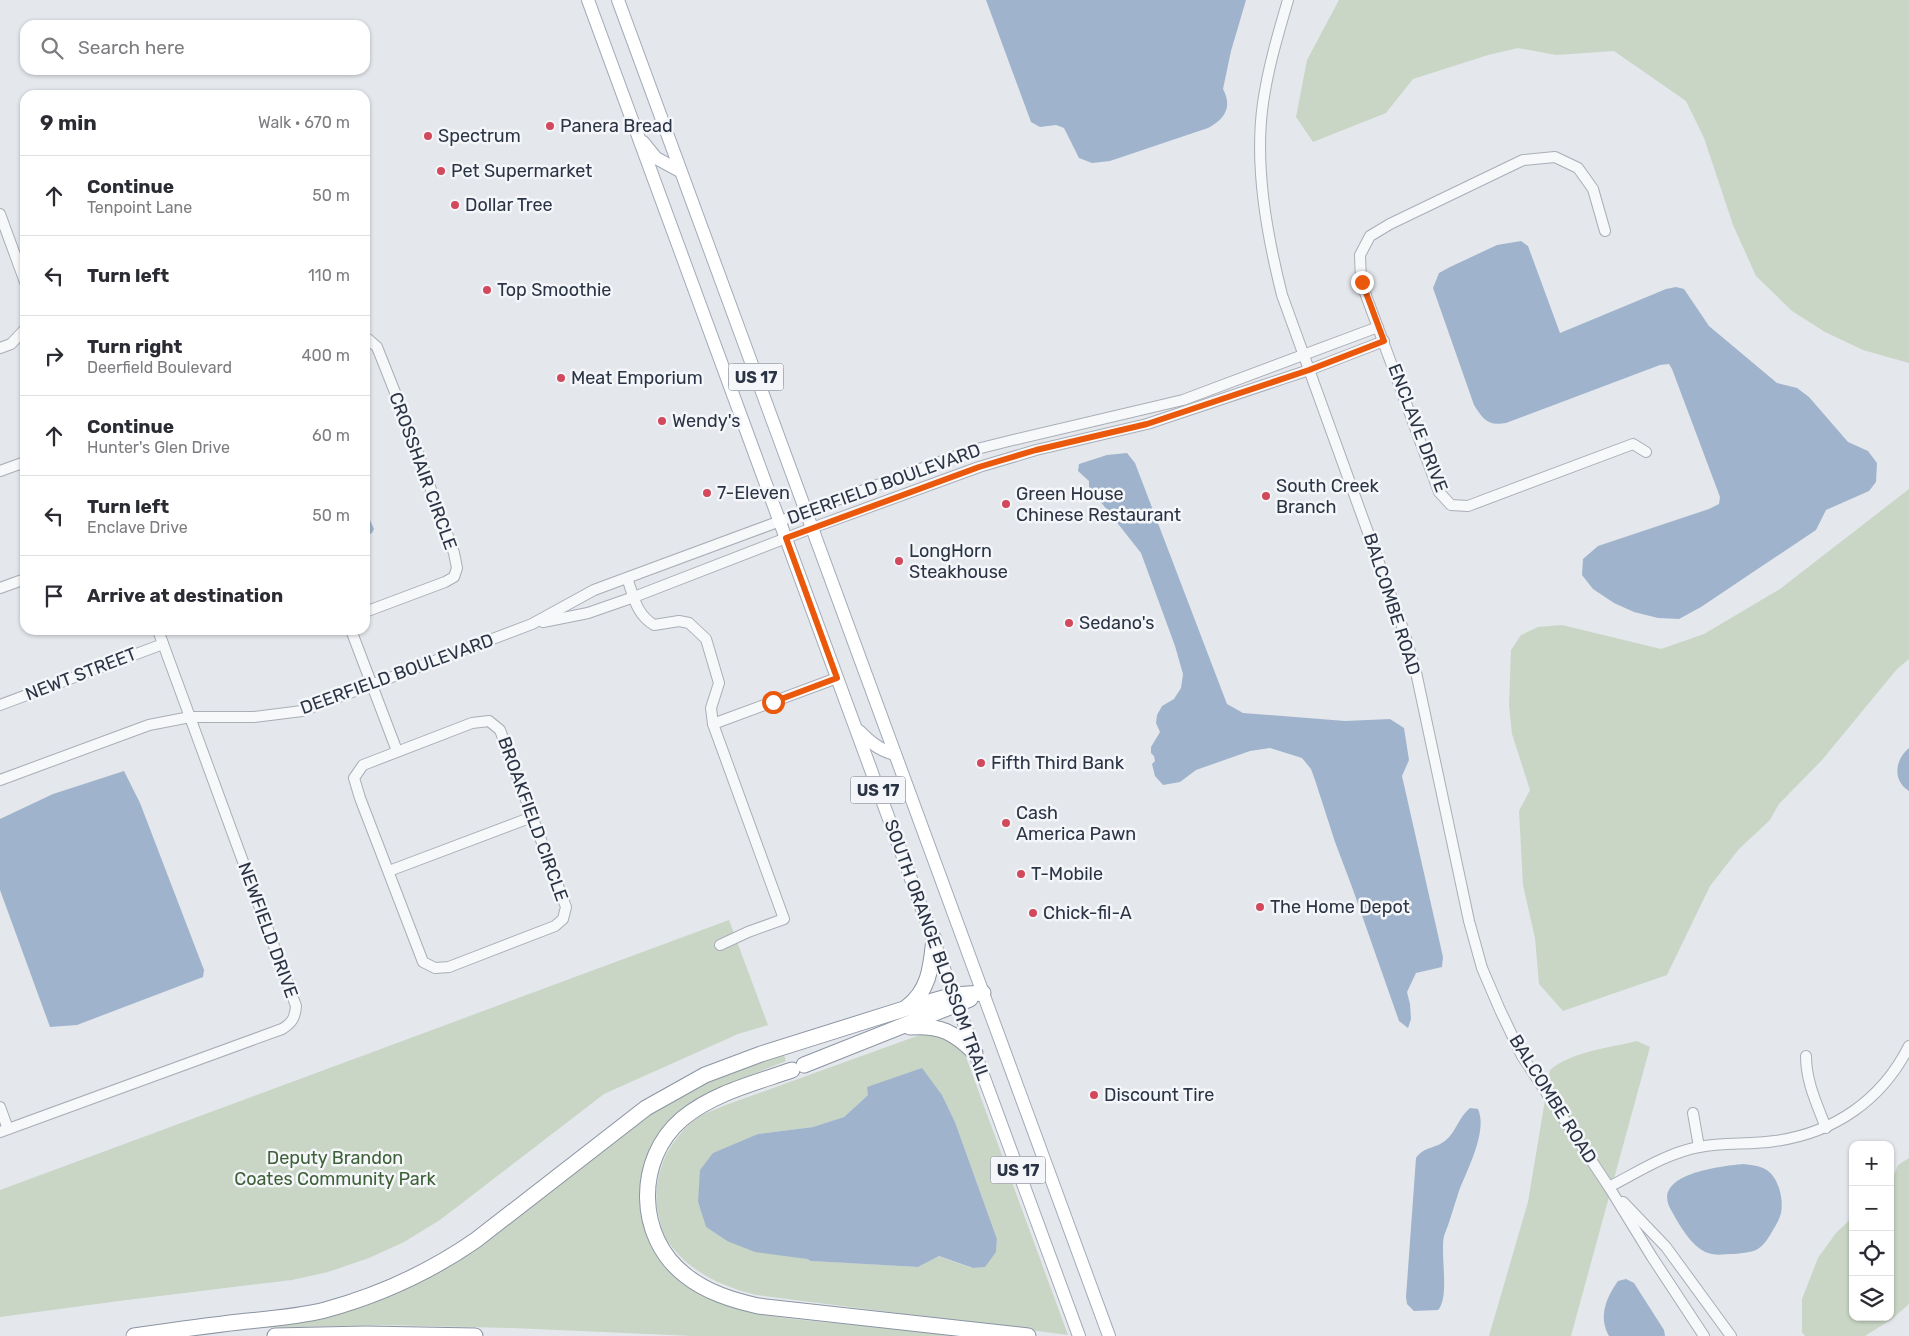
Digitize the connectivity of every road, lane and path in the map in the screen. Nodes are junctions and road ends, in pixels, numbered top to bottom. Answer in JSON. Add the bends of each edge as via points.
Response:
{"nodes":[{"id":1,"x":588,"y":0,"type":"edge"},
{"id":2,"x":618,"y":0,"type":"edge"},
{"id":3,"x":1288,"y":0,"type":"edge"},
{"id":4,"x":637,"y":134,"type":"junction"},
{"id":5,"x":680,"y":171,"type":"junction"},
{"id":6,"x":1,"y":220,"type":"edge"},
{"id":7,"x":1605,"y":231,"type":"dead end"},
{"id":8,"x":20,"y":269,"type":"edge"},
{"id":9,"x":1378,"y":327,"type":"junction"},
{"id":10,"x":20,"y":334,"type":"edge"},
{"id":11,"x":370,"y":341,"type":"edge"},
{"id":12,"x":1384,"y":341,"type":"junction"},
{"id":13,"x":0,"y":348,"type":"edge"},
{"id":14,"x":1304,"y":354,"type":"junction"},
{"id":15,"x":1309,"y":370,"type":"junction"},
{"id":16,"x":973,"y":450,"type":"junction"},
{"id":17,"x":1646,"y":452,"type":"dead end"},
{"id":18,"x":20,"y":464,"type":"edge"},
{"id":19,"x":979,"y":467,"type":"junction"},
{"id":20,"x":0,"y":471,"type":"edge"},
{"id":21,"x":806,"y":511,"type":"junction"},
{"id":22,"x":780,"y":521,"type":"junction"},
{"id":23,"x":812,"y":528,"type":"junction"},
{"id":24,"x":786,"y":538,"type":"junction"},
{"id":25,"x":627,"y":578,"type":"junction"},
{"id":26,"x":20,"y":581,"type":"edge"},
{"id":27,"x":0,"y":588,"type":"edge"},
{"id":28,"x":634,"y":597,"type":"junction"},
{"id":29,"x":370,"y":610,"type":"edge"},
{"id":30,"x":532,"y":624,"type":"junction"},
{"id":31,"x":160,"y":635,"type":"edge"},
{"id":32,"x":352,"y":635,"type":"edge"},
{"id":33,"x":163,"y":644,"type":"junction"},
{"id":34,"x":837,"y":678,"type":"junction"},
{"id":35,"x":372,"y":685,"type":"junction"},
{"id":36,"x":0,"y":705,"type":"edge"},
{"id":37,"x":190,"y":717,"type":"junction"},
{"id":38,"x":713,"y":724,"type":"junction"},
{"id":39,"x":855,"y":727,"type":"junction"},
{"id":40,"x":397,"y":751,"type":"junction"},
{"id":41,"x":895,"y":754,"type":"junction"},
{"id":42,"x":0,"y":780,"type":"edge"},
{"id":43,"x":532,"y":817,"type":"junction"},
{"id":44,"x":388,"y":871,"type":"junction"},
{"id":45,"x":934,"y":939,"type":"junction"},
{"id":46,"x":720,"y":945,"type":"dead end"},
{"id":47,"x":982,"y":993,"type":"junction"},
{"id":48,"x":955,"y":1000,"type":"junction"},
{"id":49,"x":904,"y":1009,"type":"junction"},
{"id":50,"x":898,"y":1028,"type":"junction"},
{"id":51,"x":1909,"y":1046,"type":"edge"},
{"id":52,"x":975,"y":1053,"type":"junction"},
{"id":53,"x":1806,"y":1056,"type":"dead end"},
{"id":54,"x":0,"y":1107,"type":"edge"},
{"id":55,"x":1693,"y":1114,"type":"dead end"},
{"id":56,"x":1826,"y":1128,"type":"junction"},
{"id":57,"x":4,"y":1131,"type":"edge"},
{"id":58,"x":1699,"y":1147,"type":"junction"},
{"id":59,"x":1609,"y":1187,"type":"junction"},
{"id":60,"x":134,"y":1336,"type":"edge"},
{"id":61,"x":275,"y":1336,"type":"edge"},
{"id":62,"x":475,"y":1336,"type":"edge"},
{"id":63,"x":1028,"y":1336,"type":"edge"},
{"id":64,"x":1080,"y":1336,"type":"edge"},
{"id":65,"x":1109,"y":1336,"type":"edge"},
{"id":66,"x":1704,"y":1336,"type":"edge"},
{"id":67,"x":1731,"y":1336,"type":"edge"}],
"edges":[{"from":1,"to":4,"type":"main road","name":"SOUTH ORANGE BLOSSOM TRAIL","number":"US 17"},
{"from":2,"to":5,"type":"main road","name":"SOUTH ORANGE BLOSSOM TRAIL","number":"US 17"},
{"from":3,"to":14,"type":"street","name":"BALCOMBE ROAD","via":[[1275,41],[1263,104],[1260,166],[1270,245],[1282,295]]},
{"from":4,"to":5,"type":"main road","via":[[656,158]]},
{"from":4,"to":22,"type":"main road","name":"SOUTH ORANGE BLOSSOM TRAIL","number":"US 17"},
{"from":5,"to":21,"type":"main road","name":"SOUTH ORANGE BLOSSOM TRAIL","number":"US 17"},
{"from":6,"to":8,"type":"street"},
{"from":7,"to":9,"type":"street","name":"ENCLAVE DRIVE","via":[[1593,189],[1578,168],[1555,156],[1523,160],[1370,236],[1360,254],[1362,282]]},
{"from":9,"to":12,"type":"street","name":"ENCLAVE DRIVE"},
{"from":9,"to":14,"type":"street","name":"DEERFIELD BOULEVARD"},
{"from":10,"to":13,"type":"street","via":[[11,344]]},
{"from":11,"to":29,"type":"street","name":"CROSSHAIR CIRCLE","via":[[377,347],[419,455],[457,568],[454,577],[445,582]]},
{"from":12,"to":15,"type":"street","name":"DEERFIELD BOULEVARD"},
{"from":12,"to":17,"type":"street","name":"ENCLAVE DRIVE","via":[[1439,492],[1451,505],[1468,506],[1633,444]]},
{"from":14,"to":15,"type":"street","name":"BALCOMBE ROAD"},
{"from":14,"to":16,"type":"street","name":"DEERFIELD BOULEVARD","via":[[1183,400]]},
{"from":15,"to":19,"type":"street","name":"DEERFIELD BOULEVARD","via":[[1147,424]]},
{"from":15,"to":59,"type":"street","name":"BALCOMBE ROAD","via":[[1416,672],[1482,968],[1522,1056]]},
{"from":16,"to":19,"type":"street"},
{"from":16,"to":21,"type":"street","name":"DEERFIELD BOULEVARD"},
{"from":18,"to":20,"type":"street"},
{"from":19,"to":23,"type":"street","name":"DEERFIELD BOULEVARD"},
{"from":21,"to":22,"type":"street","name":"DEERFIELD BOULEVARD"},
{"from":21,"to":23,"type":"main road","name":"SOUTH ORANGE BLOSSOM TRAIL","number":"US 17"},
{"from":22,"to":24,"type":"main road","name":"SOUTH ORANGE BLOSSOM TRAIL","number":"US 17"},
{"from":22,"to":25,"type":"street","name":"DEERFIELD BOULEVARD"},
{"from":23,"to":24,"type":"street","name":"DEERFIELD BOULEVARD"},
{"from":23,"to":41,"type":"main road","name":"SOUTH ORANGE BLOSSOM TRAIL","number":"US 17"},
{"from":24,"to":28,"type":"street","name":"DEERFIELD BOULEVARD"},
{"from":24,"to":34,"type":"main road","name":"SOUTH ORANGE BLOSSOM TRAIL","number":"US 17"},
{"from":25,"to":28,"type":"street"},
{"from":25,"to":30,"type":"street","name":"DEERFIELD BOULEVARD","via":[[594,590]]},
{"from":26,"to":27,"type":"street"},
{"from":28,"to":30,"type":"street","name":"DEERFIELD BOULEVARD","via":[[588,613]]},
{"from":28,"to":38,"type":"street","via":[[644,618],[654,625],[679,621],[689,623],[706,639],[719,683],[712,708]]},
{"from":30,"to":35,"type":"street","name":"DEERFIELD BOULEVARD"},
{"from":31,"to":33,"type":"street","name":"NEWFIELD DRIVE"},
{"from":32,"to":35,"type":"street"},
{"from":33,"to":36,"type":"street","name":"NEWT STREET"},
{"from":33,"to":37,"type":"street","name":"NEWFIELD DRIVE"},
{"from":34,"to":38,"type":"street"},
{"from":34,"to":39,"type":"main road","name":"SOUTH ORANGE BLOSSOM TRAIL","number":"US 17"},
{"from":35,"to":37,"type":"street","name":"DEERFIELD BOULEVARD","via":[[302,711],[254,717]]},
{"from":35,"to":40,"type":"street"},
{"from":37,"to":42,"type":"street","name":"DEERFIELD BOULEVARD","via":[[150,725]]},
{"from":37,"to":57,"type":"street","name":"NEWFIELD DRIVE","via":[[296,1006],[295,1016],[282,1029]]},
{"from":38,"to":46,"type":"street","via":[[784,919]]},
{"from":39,"to":41,"type":"main road","via":[[873,745]]},
{"from":39,"to":45,"type":"main road","name":"SOUTH ORANGE BLOSSOM TRAIL","number":"US 17"},
{"from":40,"to":43,"type":"street","name":"BROAKFIELD CIRCLE","via":[[472,723],[489,721],[500,730]]},
{"from":40,"to":44,"type":"street","name":"BROAKFIELD CIRCLE","via":[[363,765],[354,778]]},
{"from":41,"to":47,"type":"main road","name":"SOUTH ORANGE BLOSSOM TRAIL","number":"US 17"},
{"from":43,"to":44,"type":"street"},
{"from":43,"to":44,"type":"street","name":"BROAKFIELD CIRCLE","via":[[566,907],[563,918],[555,926],[450,967],[435,968],[423,962]]},
{"from":45,"to":48,"type":"main road","name":"SOUTH ORANGE BLOSSOM TRAIL","number":"US 17"},
{"from":45,"to":49,"type":"highway","via":[[922,992]]},
{"from":47,"to":48,"type":"highway"},
{"from":47,"to":65,"type":"main road","name":"SOUTH ORANGE BLOSSOM TRAIL","number":"US 17"},
{"from":48,"to":49,"type":"highway"},
{"from":48,"to":50,"type":"highway"},
{"from":48,"to":52,"type":"main road","name":"SOUTH ORANGE BLOSSOM TRAIL","number":"US 17"},
{"from":49,"to":60,"type":"highway","via":[[761,1054],[686,1084],[646,1108],[450,1258],[391,1288],[324,1310],[284,1318]]},
{"from":50,"to":52,"type":"highway","via":[[924,1026],[947,1031]]},
{"from":50,"to":63,"type":"highway","via":[[720,1096],[680,1120],[658,1148],[650,1168],[647,1201],[651,1224],[667,1258],[684,1275],[706,1289],[738,1302]]},
{"from":51,"to":56,"type":"street","via":[[1874,1096]]},
{"from":52,"to":64,"type":"main road","name":"SOUTH ORANGE BLOSSOM TRAIL","number":"US 17"},
{"from":53,"to":56,"type":"street","via":[[1806,1072]]},
{"from":54,"to":57,"type":"street"},
{"from":55,"to":58,"type":"street"},
{"from":56,"to":58,"type":"street","via":[[1776,1141]]},
{"from":58,"to":59,"type":"street","via":[[1672,1154]]},
{"from":59,"to":66,"type":"street","name":"BALCOMBE ROAD"},
{"from":59,"to":67,"type":"street","name":"BALCOMBE ROAD","via":[[1666,1247]]},
{"from":61,"to":62,"type":"highway"}]}
